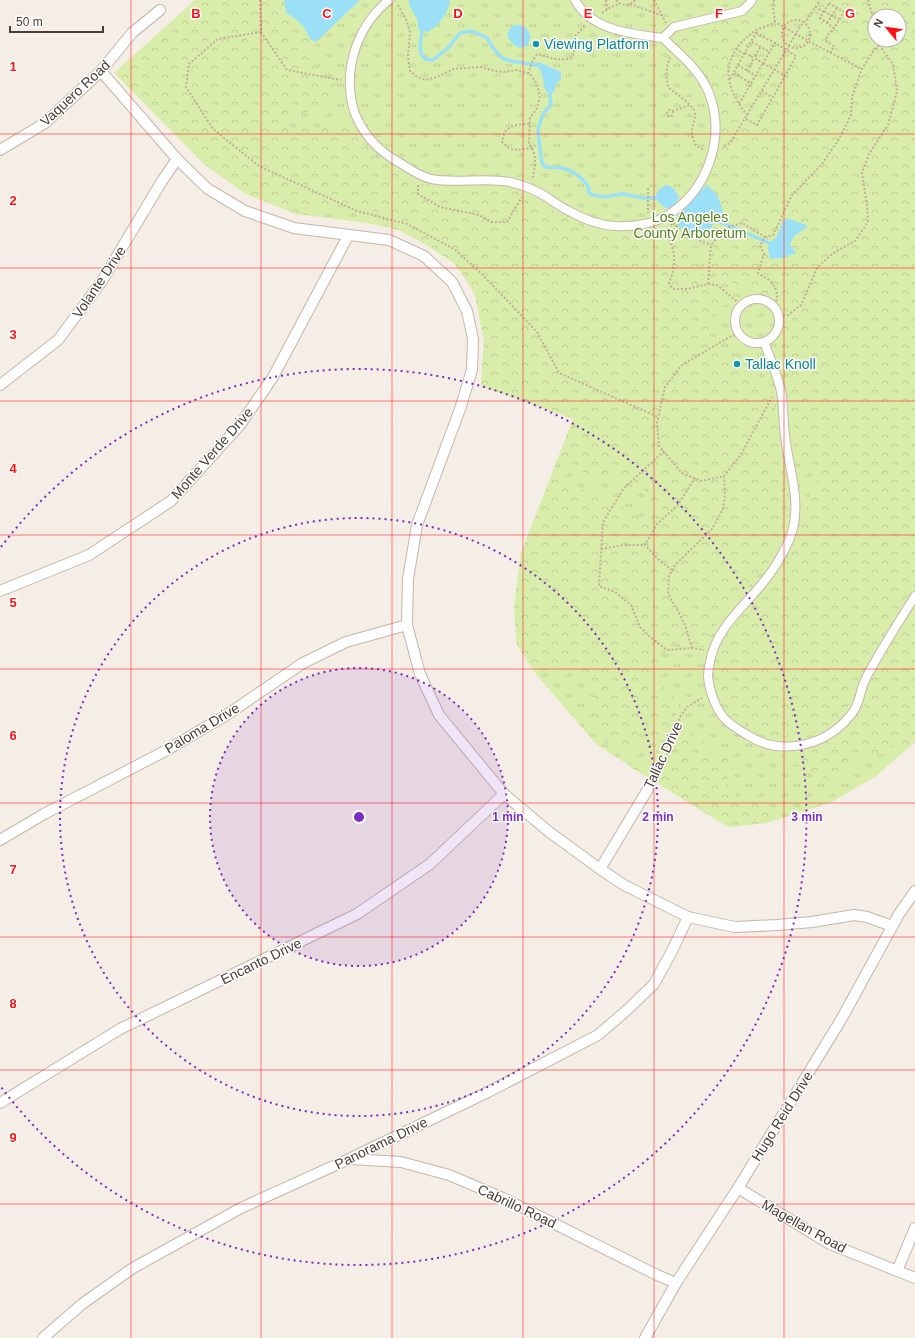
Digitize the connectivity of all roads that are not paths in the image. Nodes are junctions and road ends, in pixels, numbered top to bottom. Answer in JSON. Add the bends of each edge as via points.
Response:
{"nodes":[{"id":1,"x":388,"y":0,"type":"edge"},
{"id":2,"x":575,"y":0,"type":"edge"},
{"id":3,"x":752,"y":0,"type":"edge"},
{"id":4,"x":160,"y":10,"type":"dead end"},
{"id":5,"x":663,"y":38,"type":"junction"},
{"id":6,"x":101,"y":71,"type":"junction"},
{"id":7,"x":0,"y":150,"type":"edge"},
{"id":8,"x":177,"y":159,"type":"junction"},
{"id":9,"x":348,"y":236,"type":"junction"},
{"id":10,"x":764,"y":342,"type":"junction"},
{"id":11,"x":0,"y":385,"type":"edge"},
{"id":12,"x":0,"y":591,"type":"edge"},
{"id":13,"x":915,"y":596,"type":"edge"},
{"id":14,"x":407,"y":625,"type":"junction"},
{"id":15,"x":648,"y":789,"type":"road end"},
{"id":16,"x":504,"y":794,"type":"junction"},
{"id":17,"x":0,"y":840,"type":"edge"},
{"id":18,"x":600,"y":869,"type":"junction"},
{"id":19,"x":915,"y":891,"type":"edge"},
{"id":20,"x":688,"y":917,"type":"junction"},
{"id":21,"x":892,"y":926,"type":"junction"},
{"id":22,"x":0,"y":1103,"type":"edge"},
{"id":23,"x":349,"y":1158,"type":"junction"},
{"id":24,"x":738,"y":1188,"type":"junction"},
{"id":25,"x":915,"y":1228,"type":"edge"},
{"id":26,"x":897,"y":1271,"type":"junction"},
{"id":27,"x":915,"y":1278,"type":"edge"},
{"id":28,"x":676,"y":1283,"type":"junction"},
{"id":29,"x":43,"y":1338,"type":"edge"},
{"id":30,"x":645,"y":1338,"type":"edge"}],
"edges":[{"from":1,"to":5,"type":"street","via":[[371,18],[361,34],[353,53],[350,82],[355,115],[367,136],[385,155],[430,178],[510,182],[529,188],[592,222],[615,226],[639,225],[669,214],[682,205],[698,188],[712,152],[715,116],[709,93],[695,70]]},
{"from":2,"to":5,"type":"street","via":[[593,20],[604,26]]},
{"from":3,"to":5,"type":"street","via":[[742,11],[674,27]]},
{"from":4,"to":6,"type":"street","name":"Vaquero Road","via":[[132,33]]},
{"from":6,"to":7,"type":"street","name":"Vaquero Road","via":[[45,123]]},
{"from":6,"to":8,"type":"street"},
{"from":8,"to":9,"type":"street","via":[[208,189],[245,211],[294,228]]},
{"from":8,"to":11,"type":"street","name":"Volante Drive","via":[[102,281],[58,340]]},
{"from":9,"to":12,"type":"street","name":"Monte Verde Drive","via":[[273,377],[240,425],[171,501],[89,555]]},
{"from":9,"to":14,"type":"street","via":[[389,240],[424,256],[452,282],[467,311],[473,339],[472,370],[417,525],[408,579]]},
{"from":10,"to":10,"type":"street","via":[[749,342],[735,326],[735,318],[741,305],[754,298],[761,298],[774,305],[779,316],[776,334]]},
{"from":10,"to":13,"type":"street","via":[[781,391],[796,511],[790,538],[770,574],[735,614],[712,652],[708,675],[716,705],[724,718],[753,738],[770,745],[787,748],[821,739],[836,730],[849,717],[872,667]]},
{"from":14,"to":16,"type":"street","via":[[420,674],[439,715]]},
{"from":14,"to":17,"type":"street","name":"Paloma Drive","via":[[346,642],[303,663],[228,714],[167,750],[44,814]]},
{"from":15,"to":18,"type":"street","name":"Tallac Drive"},
{"from":16,"to":18,"type":"street","via":[[548,831]]},
{"from":16,"to":22,"type":"street","name":"Encanto Drive","via":[[430,864],[357,914],[120,1028]]},
{"from":18,"to":20,"type":"street","via":[[624,885]]},
{"from":19,"to":21,"type":"street","name":"Hugo Reid Drive"},
{"from":20,"to":21,"type":"street","via":[[735,927],[777,926],[854,915]]},
{"from":20,"to":23,"type":"street","name":"Panorama Drive","via":[[654,984],[598,1035],[488,1092]]},
{"from":21,"to":24,"type":"street","name":"Hugo Reid Drive","via":[[865,979]]},
{"from":23,"to":28,"type":"street","name":"Cabrillo Road","via":[[401,1162],[449,1175],[503,1198]]},
{"from":23,"to":29,"type":"street","name":"Panorama Drive","via":[[241,1208],[133,1268],[82,1304]]},
{"from":24,"to":26,"type":"street","name":"Magellan Road","via":[[830,1244]]},
{"from":24,"to":28,"type":"street","name":"Hugo Reid Drive"},
{"from":25,"to":26,"type":"street"},
{"from":26,"to":27,"type":"street","name":"Magellan Road"},
{"from":28,"to":30,"type":"street","name":"Hugo Reid Drive"}]}
